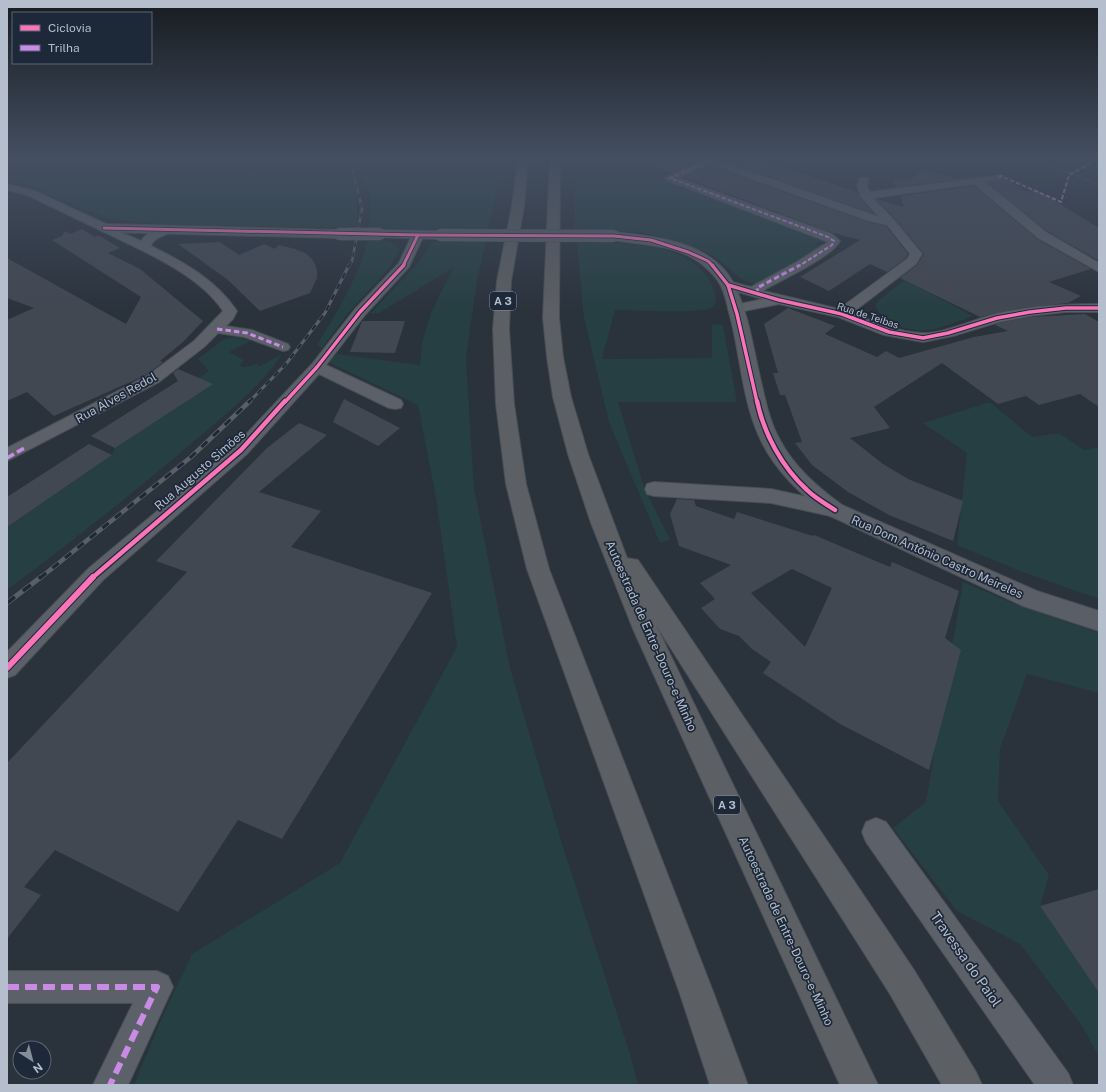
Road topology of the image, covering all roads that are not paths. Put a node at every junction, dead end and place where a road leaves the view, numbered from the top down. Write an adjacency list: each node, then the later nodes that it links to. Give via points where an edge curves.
1 (66, 210): 9 (street)
2 (517, 210): 33 (highway, A 3, via 504,281 501,329 505,404 516,484 538,569 552,611)
3 (553, 210): 27 (highway, Autoestrada de Entre-Douro-e-Minho / A 3, via 550,288 555,357 570,430)
4 (756, 210): 15 (street, via 834,241 832,245 799,266 757,288)
5 (847, 210): 8 (street)
6 (878, 210): 8 (street)
7 (1012, 210): 13 (street, via 1042,235)
8 (890, 223): 19 (street, via 916,254 912,261)
9 (104, 228): 10 (street); 12 (street)
10 (166, 230): 11 (street, bridge); 12 (street, via 149,237)
11 (418, 235): 14 (street, bridge, via 614,236 651,240 708,261); 22 (street, Rua Augusto Simões, via 406,264 360,312)
12 (144, 248): 20 (street, Rua Alves Redol, via 175,264 219,296 230,311)
13 (1099, 268)
14 (728, 285): 15 (street, Rua de Teibas); 18 (street)
15 (758, 294): 16 (street, Rua de Teibas)
16 (779, 300): 18 (street, Rua de Teibas); 19 (street, Rua de Teibas)
17 (1099, 308): 19 (street, Rua de Teibas, via 1030,312 923,338 889,332)
18 (735, 309): 26 (street, via 762,419 770,440 793,476 808,491)
19 (842, 314)
20 (216, 329): 21 (street, via 247,333); 24 (street, Rua Alves Redol, via 153,379)
21 (283, 347)
22 (317, 367): 23 (street); 29 (street, Rua Augusto Simões, via 241,450 96,574)
23 (395, 404)
24 (7, 457)
25 (654, 489): 26 (street, Rua Dom António Castro Meireles, via 771,496)
26 (835, 510): 28 (street, Rua Dom António Castro Meireles, via 1031,599)
27 (602, 523): 34 (highway, Autoestrada de Entre-Douro-e-Minho / A 3, via 646,629); 35 (highway, via 898,975)
28 (1099, 621)
29 (7, 668)
30 (876, 832): 36 (street, Travessa do Paiol)
31 (7, 987): 32 (street, via 156,987)
32 (110, 1085)
33 (730, 1085)
34 (859, 1085)
35 (963, 1085)
36 (1056, 1085)

